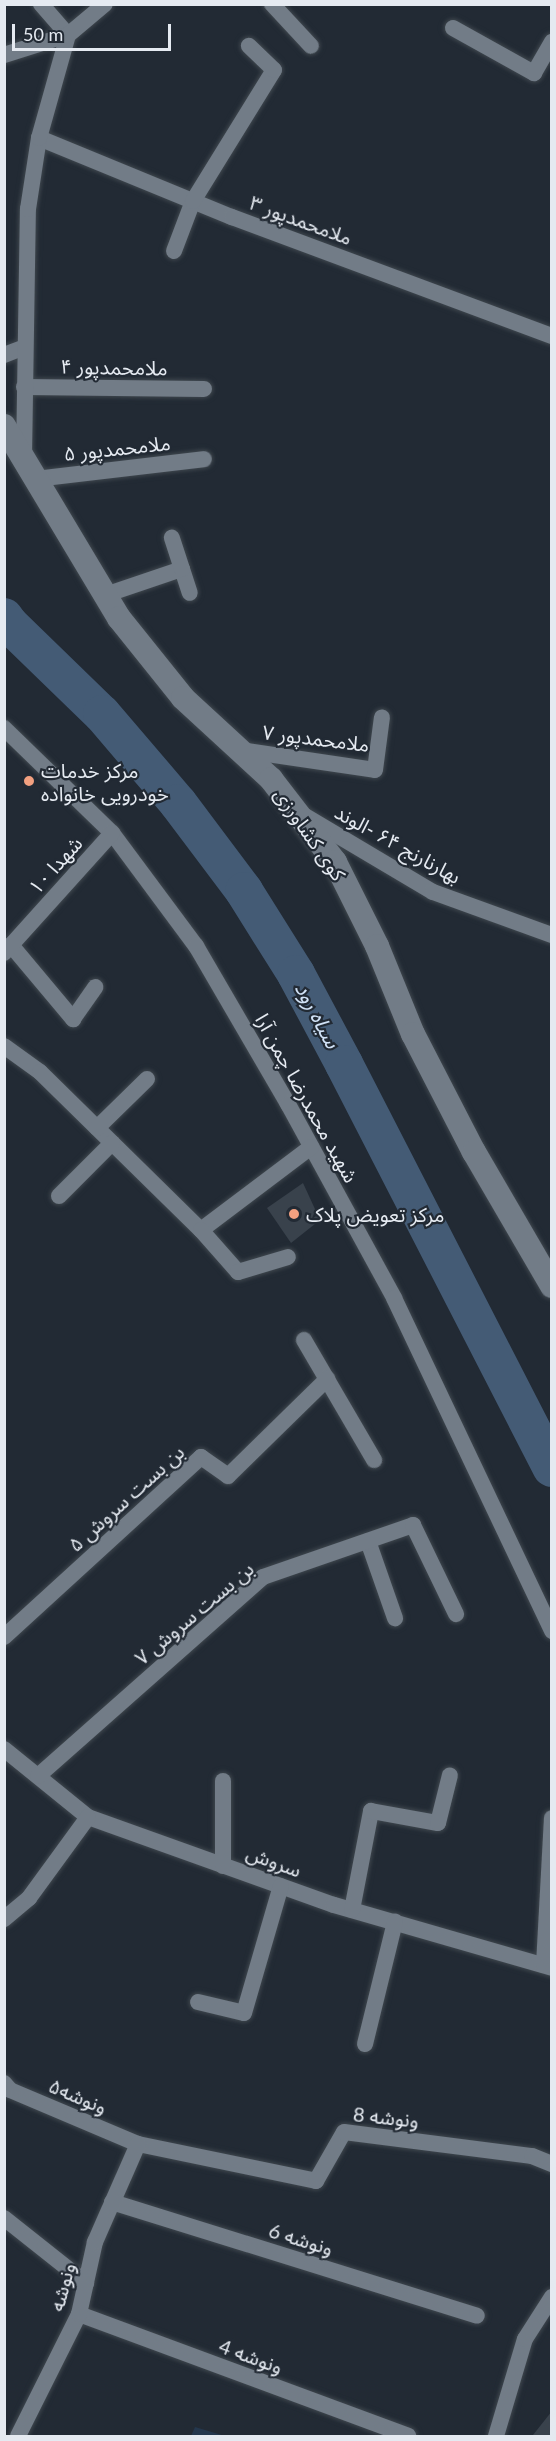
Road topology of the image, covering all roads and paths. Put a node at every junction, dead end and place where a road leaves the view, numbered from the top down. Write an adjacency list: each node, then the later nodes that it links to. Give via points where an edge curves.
1 (41, 4): 5 (street)
2 (105, 4): 5 (street)
3 (272, 4): 7 (street)
4 (453, 28): 6 (street, via 534,73)
5 (68, 35): 9 (street); 10 (street)
6 (552, 42)
7 (311, 45)
8 (249, 46): 11 (street, via 274,70)
9 (4, 55)
10 (39, 138): 11 (street, ملامحمدپور ۳); 14 (street, via 28,209)
11 (193, 201): 12 (street); 13 (street, ملامحمدپور ۳)
12 (174, 251)
13 (552, 336)
14 (25, 347): 15 (street); 16 (street)
15 (4, 355)
16 (24, 387): 17 (street, ملامحمدپور ۴); 20 (street)
17 (204, 389)
18 (4, 426): 20 (street, کوی کشاورزی)
19 (204, 459): 20 (street, ملامحمدپور ۵)
20 (29, 469): 24 (street, کوی کشاورزی)
21 (172, 538): 22 (street)
22 (182, 569): 23 (street); 24 (street)
23 (190, 593)
24 (105, 595): 27 (street, کوی کشاورزی, via 183,699)
25 (382, 717): 27 (street, ملامحمدپور ۷, via 375,770)
26 (4, 728): 29 (street, شهید محمدرضا چمن آرا)
27 (239, 750): 28 (street, کوی کشاورزی, via 271,779)
28 (295, 810): 30 (street, بهارنارنج ۶۴ -الوند, via 433,892); 41 (street, کوی کشاورزی, via 335,862 377,946 413,1034 474,1152)
29 (112, 833): 31 (street, شهدا ۱۰); 37 (street, شهید محمدرضا چمن آرا, via 196,946)
30 (552, 935)
31 (8, 949): 32 (street, via 73,1019)
32 (95, 987)
33 (4, 1046): 35 (street, via 40,1072)
34 (147, 1079): 35 (street)
35 (97, 1128): 36 (street)
36 (112, 1143): 38 (street); 39 (street)
37 (311, 1147): 39 (street); 48 (street, شهید محمدرضا چمن آرا, via 394,1298)
38 (59, 1196)
39 (201, 1230): 40 (street, via 238,1272)
40 (288, 1257)
41 (552, 1286)
42 (304, 1340): 43 (street)
43 (327, 1379): 44 (street); 49 (street, بن بست سروش ۵, via 228,1476 201,1457)
44 (374, 1460)
45 (368, 1541): 46 (street, بن بست سروش ۷, via 413,1525); 47 (street); 52 (street, بن بست سروش ۷, via 264,1577)
46 (456, 1614)
47 (395, 1618)
48 (552, 1631)
49 (4, 1637)
50 (4, 1749): 52 (street, سروش)
51 (450, 1775): 58 (street, via 438,1823 371,1811)
52 (38, 1776): 54 (street, سروش)
53 (224, 1781): 56 (street)
54 (88, 1817): 56 (street, سروش); 59 (street, via 29,1898)
55 (552, 1818): 61 (street)
56 (223, 1866): 57 (street, سروش)
57 (281, 1886): 58 (street, سروش); 62 (street, via 244,2013)
58 (352, 1910): 60 (street, سروش)
59 (4, 1919)
60 (395, 1922): 61 (street, سروش); 63 (street)
61 (548, 1966)
62 (198, 2002)
63 (365, 2044)
64 (4, 2084): 65 (street, ونوشه۵, via 10,2090)
65 (138, 2144): 66 (street, ونوشه 8, via 316,2181 344,2132 532,2156); 67 (street, ونوشه)
66 (552, 2164)
67 (112, 2202): 69 (street, ونوشه, via 95,2242); 72 (street, ونوشه 6)
68 (4, 2218): 69 (street)
69 (86, 2283): 71 (street, ونوشه)
70 (552, 2297): 75 (street, via 525,2339)
71 (79, 2314): 73 (street, ونوشه); 74 (street, ونوشه 4)
72 (477, 2316)
73 (18, 2436)
74 (408, 2436)
75 (496, 2436)

